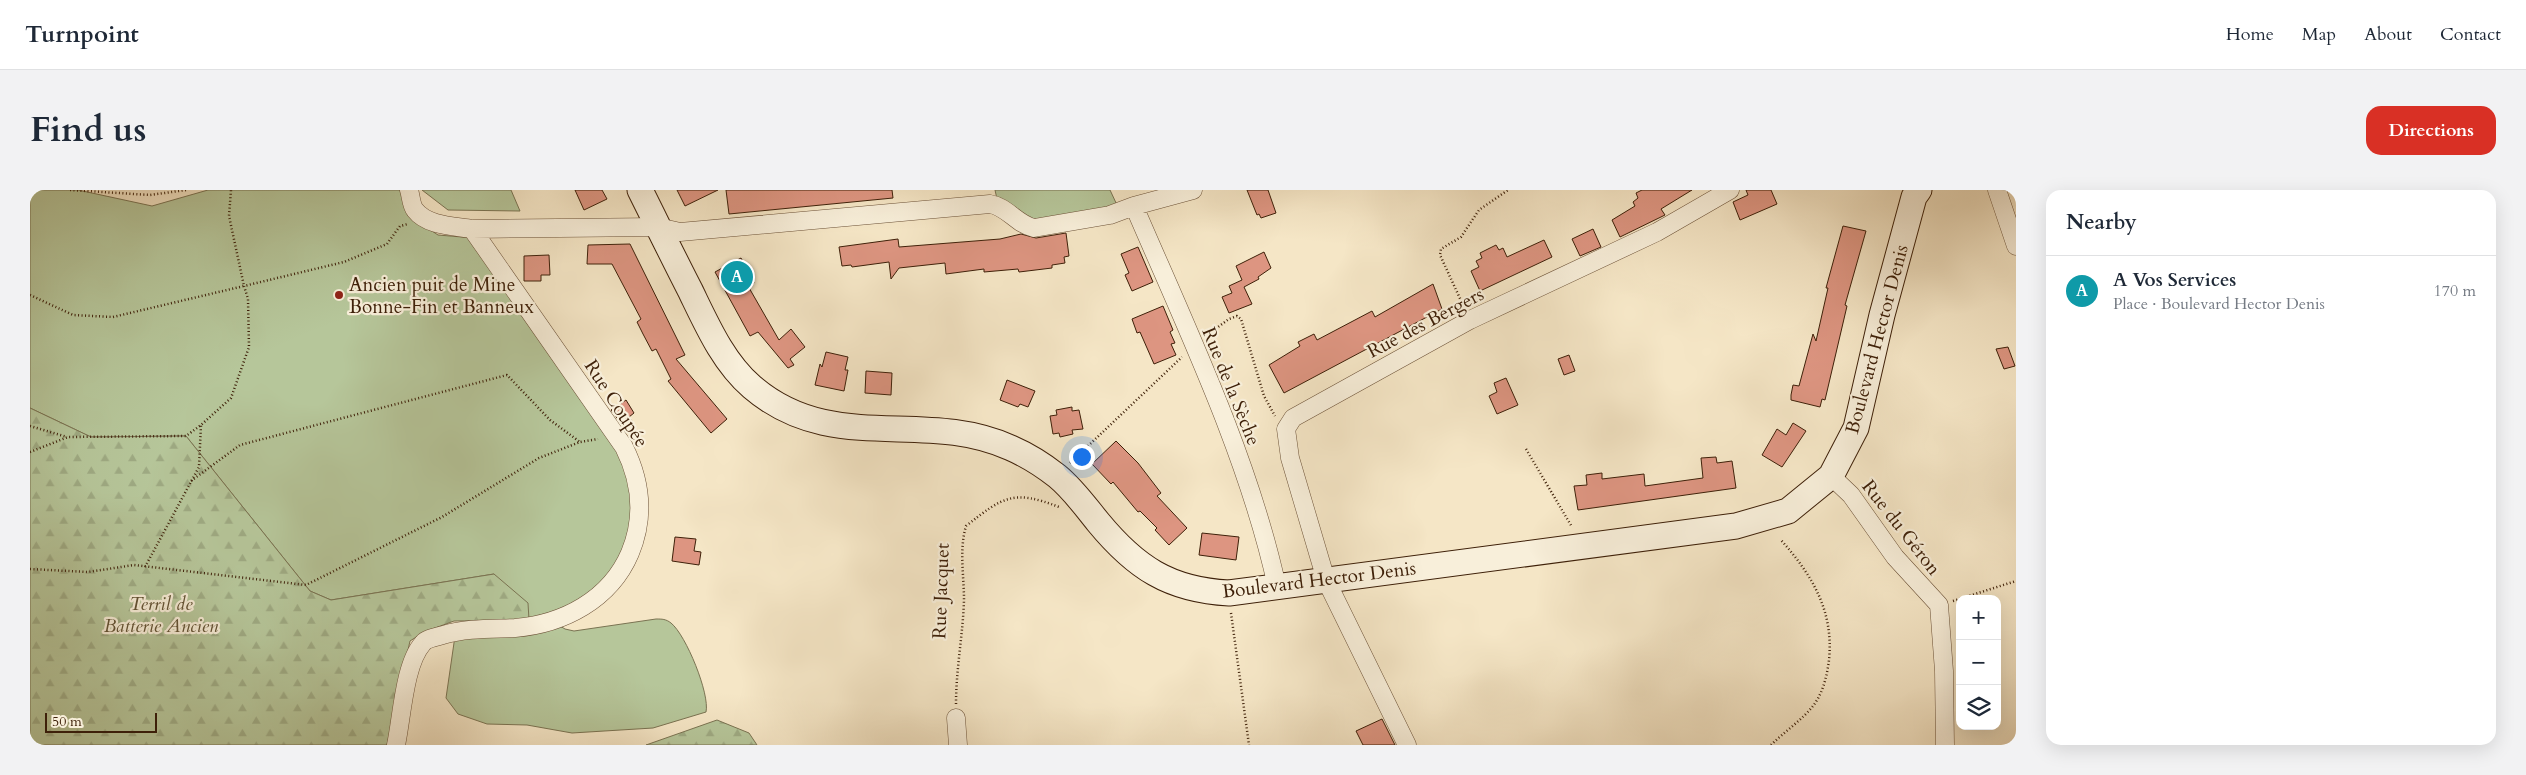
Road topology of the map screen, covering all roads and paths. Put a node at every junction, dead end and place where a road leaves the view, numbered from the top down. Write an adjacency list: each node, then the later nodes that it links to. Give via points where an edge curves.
1 (70, 190): 2 (path, via 150,195)
2 (186, 190)
3 (231, 190): 16 (path, via 229,216)
4 (409, 190): 12 (street, via 414,209)
5 (640, 190): 13 (street, Boulevard Hector Denis)
6 (1193, 190): 11 (street)
7 (1508, 190): 18 (path, via 1479,210 1461,237 1441,249 1440,255)
8 (1730, 190): 18 (street, Rue des Bergers, via 1657,232)
9 (1919, 190): 29 (street, Boulevard Hector Denis, via 1914,197 1882,314 1856,428)
10 (1998, 190): 15 (street)
11 (1134, 206): 13 (street, via 1110,215 1034,228 1025,226 998,205 990,204 680,232); 19 (street, Rue de la Sèche)
12 (426, 218): 14 (street, via 443,225); 16 (path, via 400,226 388,244 344,262)
13 (658, 227): 14 (street); 28 (street, Boulevard Hector Denis, via 726,357 751,386 778,405 805,419 846,428 939,430 975,436 1016,450)
14 (472, 229): 23 (street, Rue Coupée)
15 (2016, 246)
16 (244, 286): 17 (path, via 113,317 74,315); 20 (path, via 248,299 249,347 231,398)
17 (30, 295)
18 (1470, 320): 22 (street, Rue des Bergers, via 1292,418)
19 (1194, 346): 22 (path, via 1229,319 1237,316 1241,319 1264,396); 28 (path); 38 (street, Rue de la Sèche, via 1261,522)
20 (201, 425): 24 (path, via 186,436); 30 (path, via 199,467)
21 (30, 426): 24 (path)
22 (1286, 429): 36 (street, via 1290,458)
23 (614, 430): 25 (path, via 598,439); 42 (street, Rue Coupée, via 634,469 640,511 634,542 622,567 601,593 564,617 517,628 453,632 424,641 414,657)
24 (68, 437): 27 (path)
25 (580, 442): 30 (path, via 550,420 507,375 240,445); 34 (path, via 539,458 442,517 306,585)
26 (1526, 448): 33 (path)
27 (30, 452)
28 (1057, 475): 39 (street, Boulevard Hector Denis, via 1140,565 1172,583 1194,590)
29 (1832, 476): 33 (street, Boulevard Hector Denis, via 1788,511 1736,526); 40 (street, Rue du Géron, via 1851,495 1895,557)
30 (191, 480): 34 (path)
31 (1062, 508): 41 (path, Rue Jacquet, via 1034,497 1018,496 987,510 966,526 962,551 964,601 956,674)
32 (1782, 540): 46 (path, via 1818,594 1828,616 1831,643 1822,689 1812,706)
33 (1582, 545): 36 (street, Boulevard Hector Denis)
34 (146, 567): 35 (path, via 134,565 88,572)
35 (30, 569)
36 (1326, 580): 38 (street, Boulevard Hector Denis); 45 (street)
37 (2016, 581): 40 (path, Rue du Géron)
38 (1277, 587): 39 (street, Boulevard Hector Denis)
39 (1229, 593): 44 (path)
40 (1939, 605): 47 (street, Rue du Géron)
41 (956, 718): 43 (street)
42 (396, 745)
43 (958, 745)
44 (1249, 745)
45 (1407, 745)
46 (1771, 745)
47 (1945, 745)

